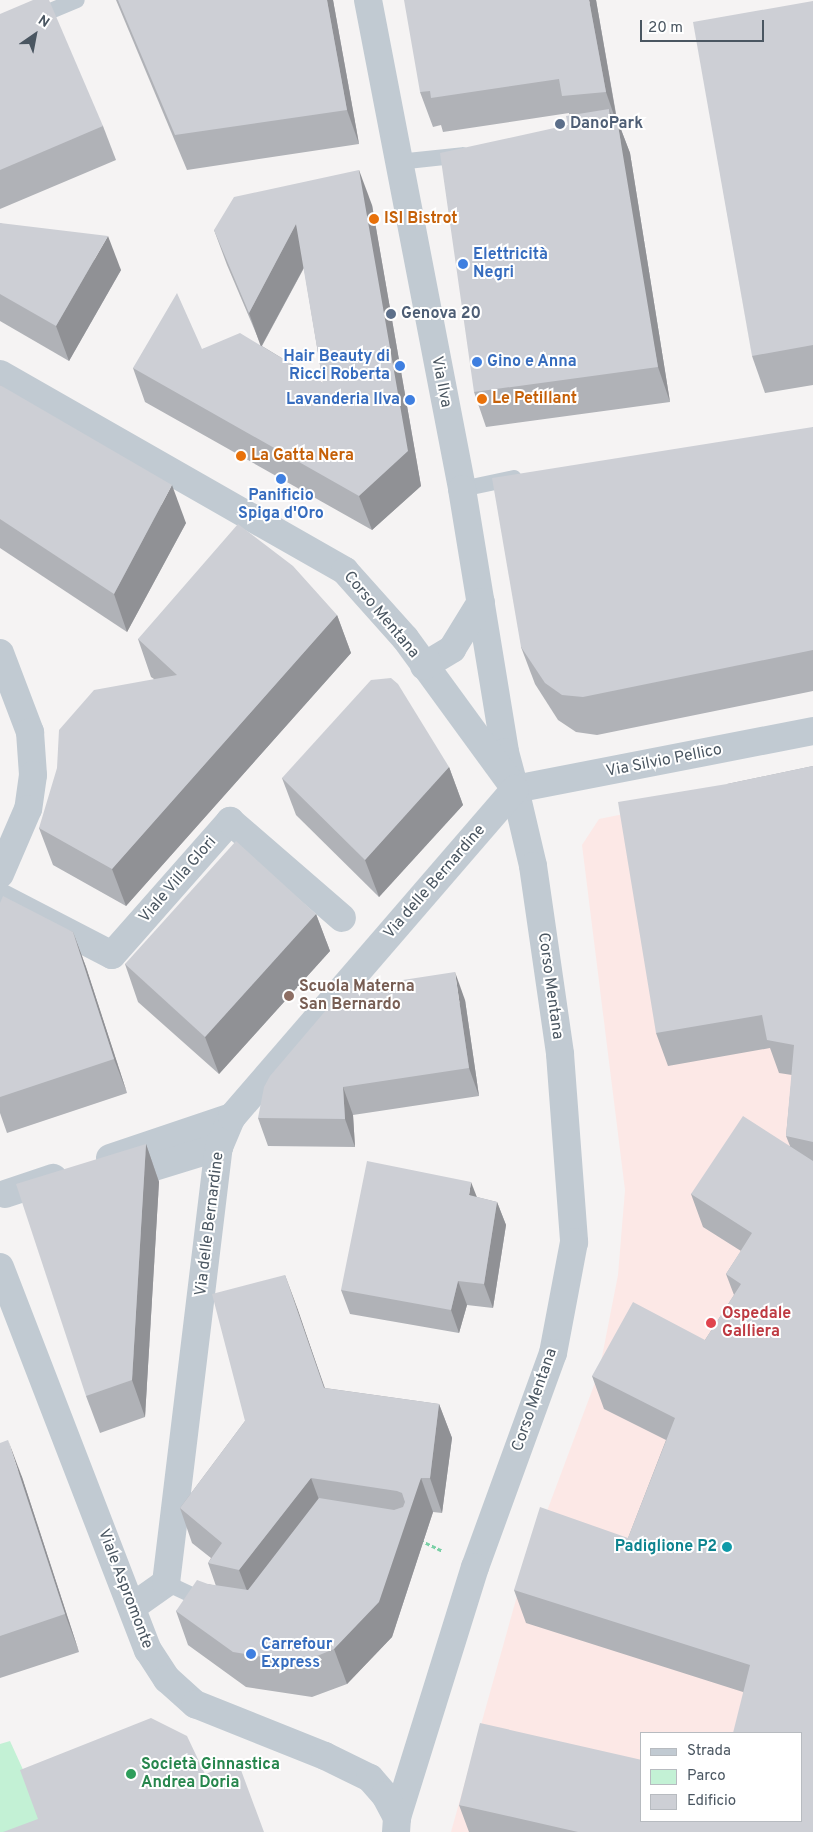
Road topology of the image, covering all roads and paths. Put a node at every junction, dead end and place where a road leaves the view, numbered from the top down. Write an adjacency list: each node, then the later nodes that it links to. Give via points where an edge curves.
1 (77, 0): 3 (lane)
2 (368, 0): 5 (street, Via Ilva)
3 (0, 32)
4 (484, 152): 5 (lane)
5 (398, 162): 8 (street, Via Ilva)
6 (0, 374): 11 (street, Corso Mentana, via 346,571)
7 (528, 476): 8 (lane)
8 (462, 489): 9 (street, Via Ilva)
9 (481, 602): 11 (street, via 452,649); 13 (street, Via Ilva, via 504,752)
10 (0, 654): 14 (street, via 30,732 33,774 28,809)
11 (424, 666): 13 (street, Corso Mentana)
12 (813, 731): 13 (street, Via Silvio Pellico)
13 (515, 789): 17 (street, Via delle Bernardine); 27 (street, Corso Mentana, via 533,866 560,1054 574,1242 553,1353 475,1568)
14 (0, 874)
15 (0, 897): 16 (street, Viale Villa Glori, via 112,955 230,821)
16 (342, 918)
17 (232, 1117): 18 (street, Via delle Bernardine); 19 (street)
18 (219, 1146): 19 (street); 24 (street, Via delle Bernardine)
19 (85, 1177): 20 (street)
20 (2, 1204)
21 (0, 1267): 25 (street, Viale Aspromonte)
22 (415, 1538): 23 (path)
23 (446, 1552)
24 (166, 1583): 25 (street); 26 (lane)
25 (132, 1607): 27 (street, Viale Aspromonte, via 148,1650 167,1680 195,1704 370,1778 385,1795)
26 (222, 1609)
27 (397, 1825)

